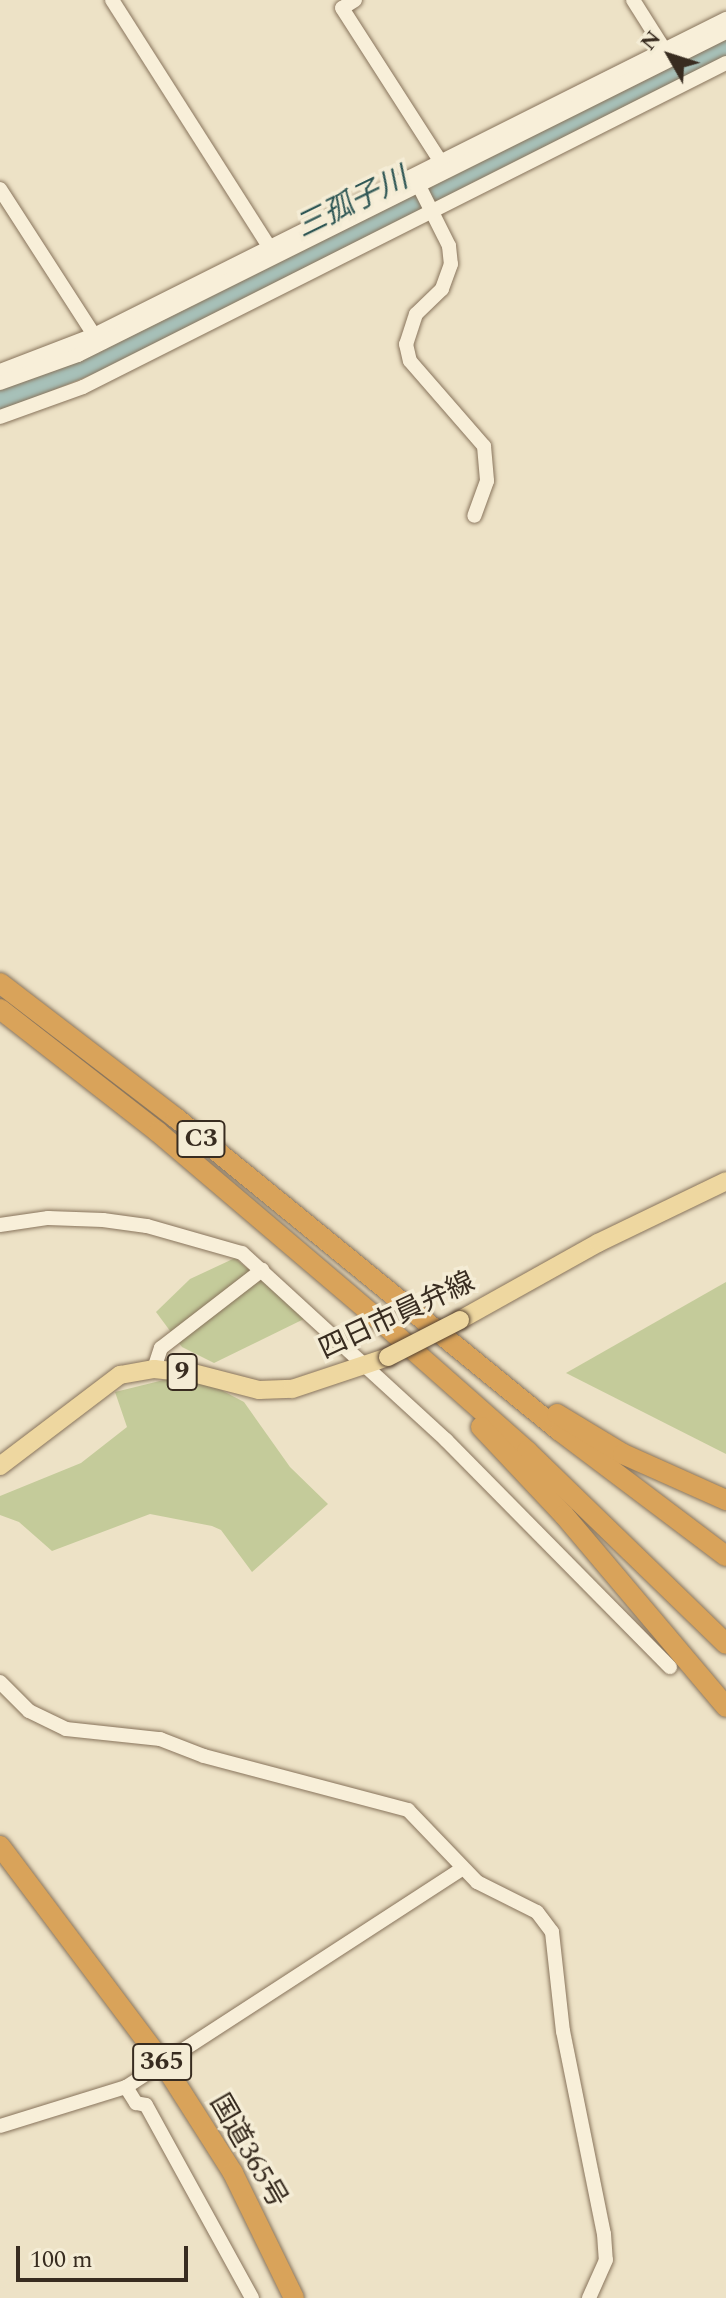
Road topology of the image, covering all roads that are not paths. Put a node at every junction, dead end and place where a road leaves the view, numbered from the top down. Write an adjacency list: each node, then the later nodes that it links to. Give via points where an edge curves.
1 (112, 0): 12 (street)
2 (355, 0): 8 (street, via 342,8)
3 (633, 0): 6 (street)
4 (726, 19): 6 (street)
5 (726, 32): 6 (street)
6 (668, 55): 8 (street)
7 (726, 63): 11 (street)
8 (444, 166): 9 (street); 12 (street)
9 (419, 186): 11 (street); 15 (street, via 78,355)
10 (0, 189): 13 (street)
11 (434, 212): 16 (street, via 83,387); 17 (street, via 449,246 449,278 416,314 406,344 410,361 484,446 487,481)
12 (269, 246): 13 (street)
13 (94, 335): 14 (street)
14 (0, 371)
15 (0, 383)
16 (0, 417)
17 (474, 516)
18 (0, 983): 23 (highway, C3, via 176,1118)
19 (0, 1009): 24 (highway, C3, via 158,1132)
20 (726, 1181): 25 (main road, 四日市員弁線 / 9, bridge, via 598,1243)
21 (0, 1225): 22 (street, via 48,1218 147,1226 242,1253)
22 (262, 1270): 25 (street); 26 (street, via 161,1348)
23 (397, 1301): 28 (highway, via 580,1429); 29 (highway)
24 (379, 1320): 30 (highway, via 527,1451); 33 (highway, via 564,1515)
25 (369, 1367): 26 (main road, 四日市員弁線 / 9, via 281,1390); 31 (street)
26 (154, 1369): 27 (main road, 四日市員弁線 / 9, via 120,1375)
27 (0, 1466)
28 (726, 1500)
29 (726, 1556)
30 (726, 1644)
31 (670, 1667)
32 (0, 1682): 35 (street, via 29,1711 66,1729 160,1739 204,1756 408,1810)
33 (726, 1707)
34 (0, 1846): 36 (highway, 国道365号 / 365)
35 (462, 1869): 36 (street); 41 (street, via 521,1901 552,1932 563,2031 604,2234 606,2260)
36 (163, 2063): 37 (street); 40 (highway, 国道365号 / 365, via 233,2173)
37 (126, 2087): 38 (street); 39 (street, via 136,2103 146,2105)
38 (0, 2126)
39 (252, 2298)
40 (294, 2298)
41 (589, 2298)

